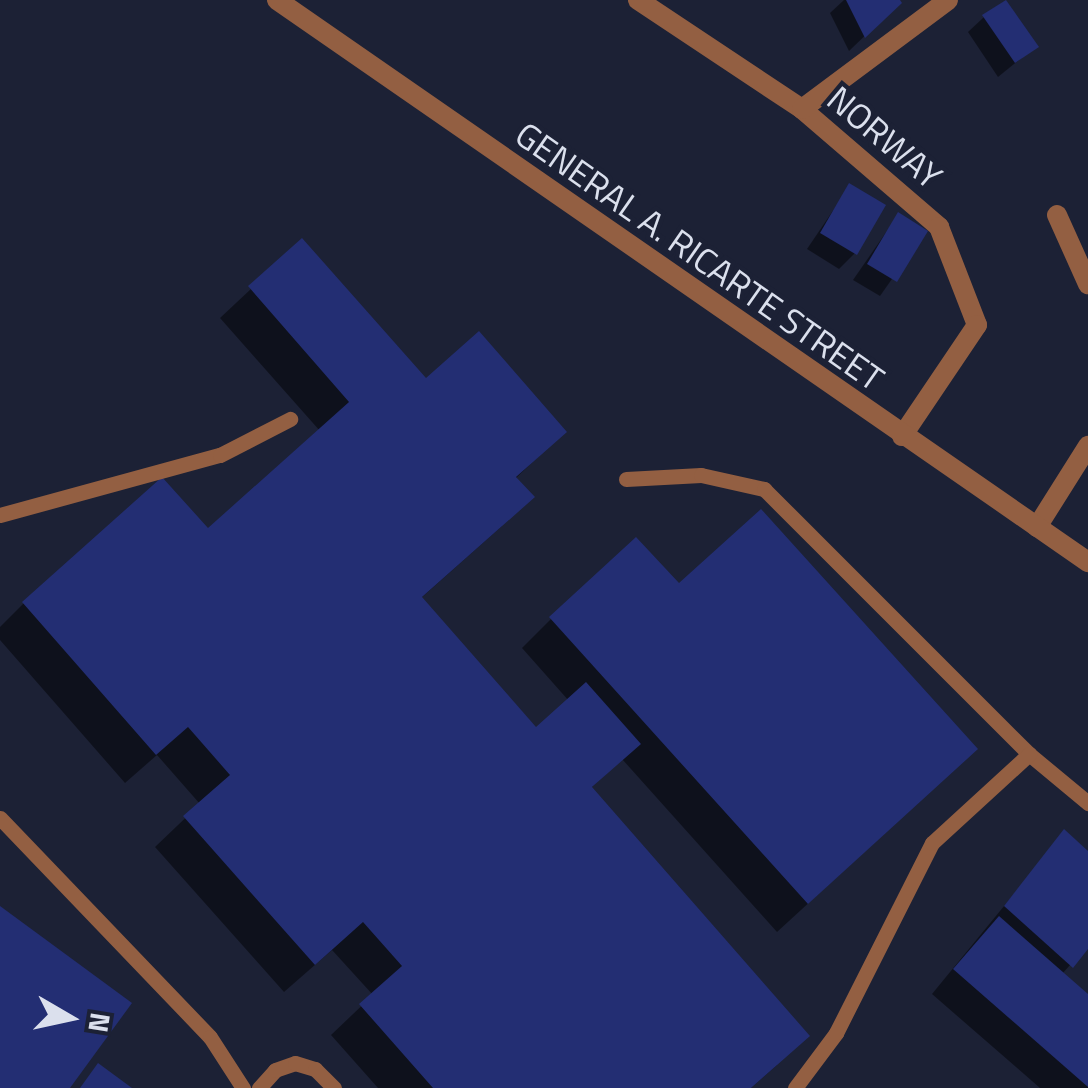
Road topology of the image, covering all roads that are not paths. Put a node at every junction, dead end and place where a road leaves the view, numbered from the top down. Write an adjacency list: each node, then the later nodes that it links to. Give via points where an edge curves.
1 (277, 0): 9 (street, GENERAL A. RICARTE STREET)
2 (638, 0): 5 (street, NORWAY)
3 (948, 0): 4 (street)
4 (923, 7): 5 (street)
5 (802, 109): 9 (street, NORWAY, via 939,226 977,325)
6 (1058, 215): 7 (street)
7 (1088, 284)
8 (290, 419): 12 (lane, via 220,455)
9 (902, 436): 13 (street, GENERAL A. RICARTE STREET)
10 (1088, 446): 13 (street)
11 (626, 480): 15 (lane, via 701,476 764,489)
12 (0, 515)
13 (1037, 527): 14 (street, GENERAL A. RICARTE STREET)
14 (1088, 562)
15 (1030, 754): 16 (lane); 21 (lane, via 932,843 836,1033)
16 (1088, 803)
17 (0, 818): 18 (lane, via 210,1037)
18 (243, 1088)
19 (259, 1088): 20 (lane, via 276,1070 295,1063 315,1069)
20 (334, 1088)
21 (795, 1088)

